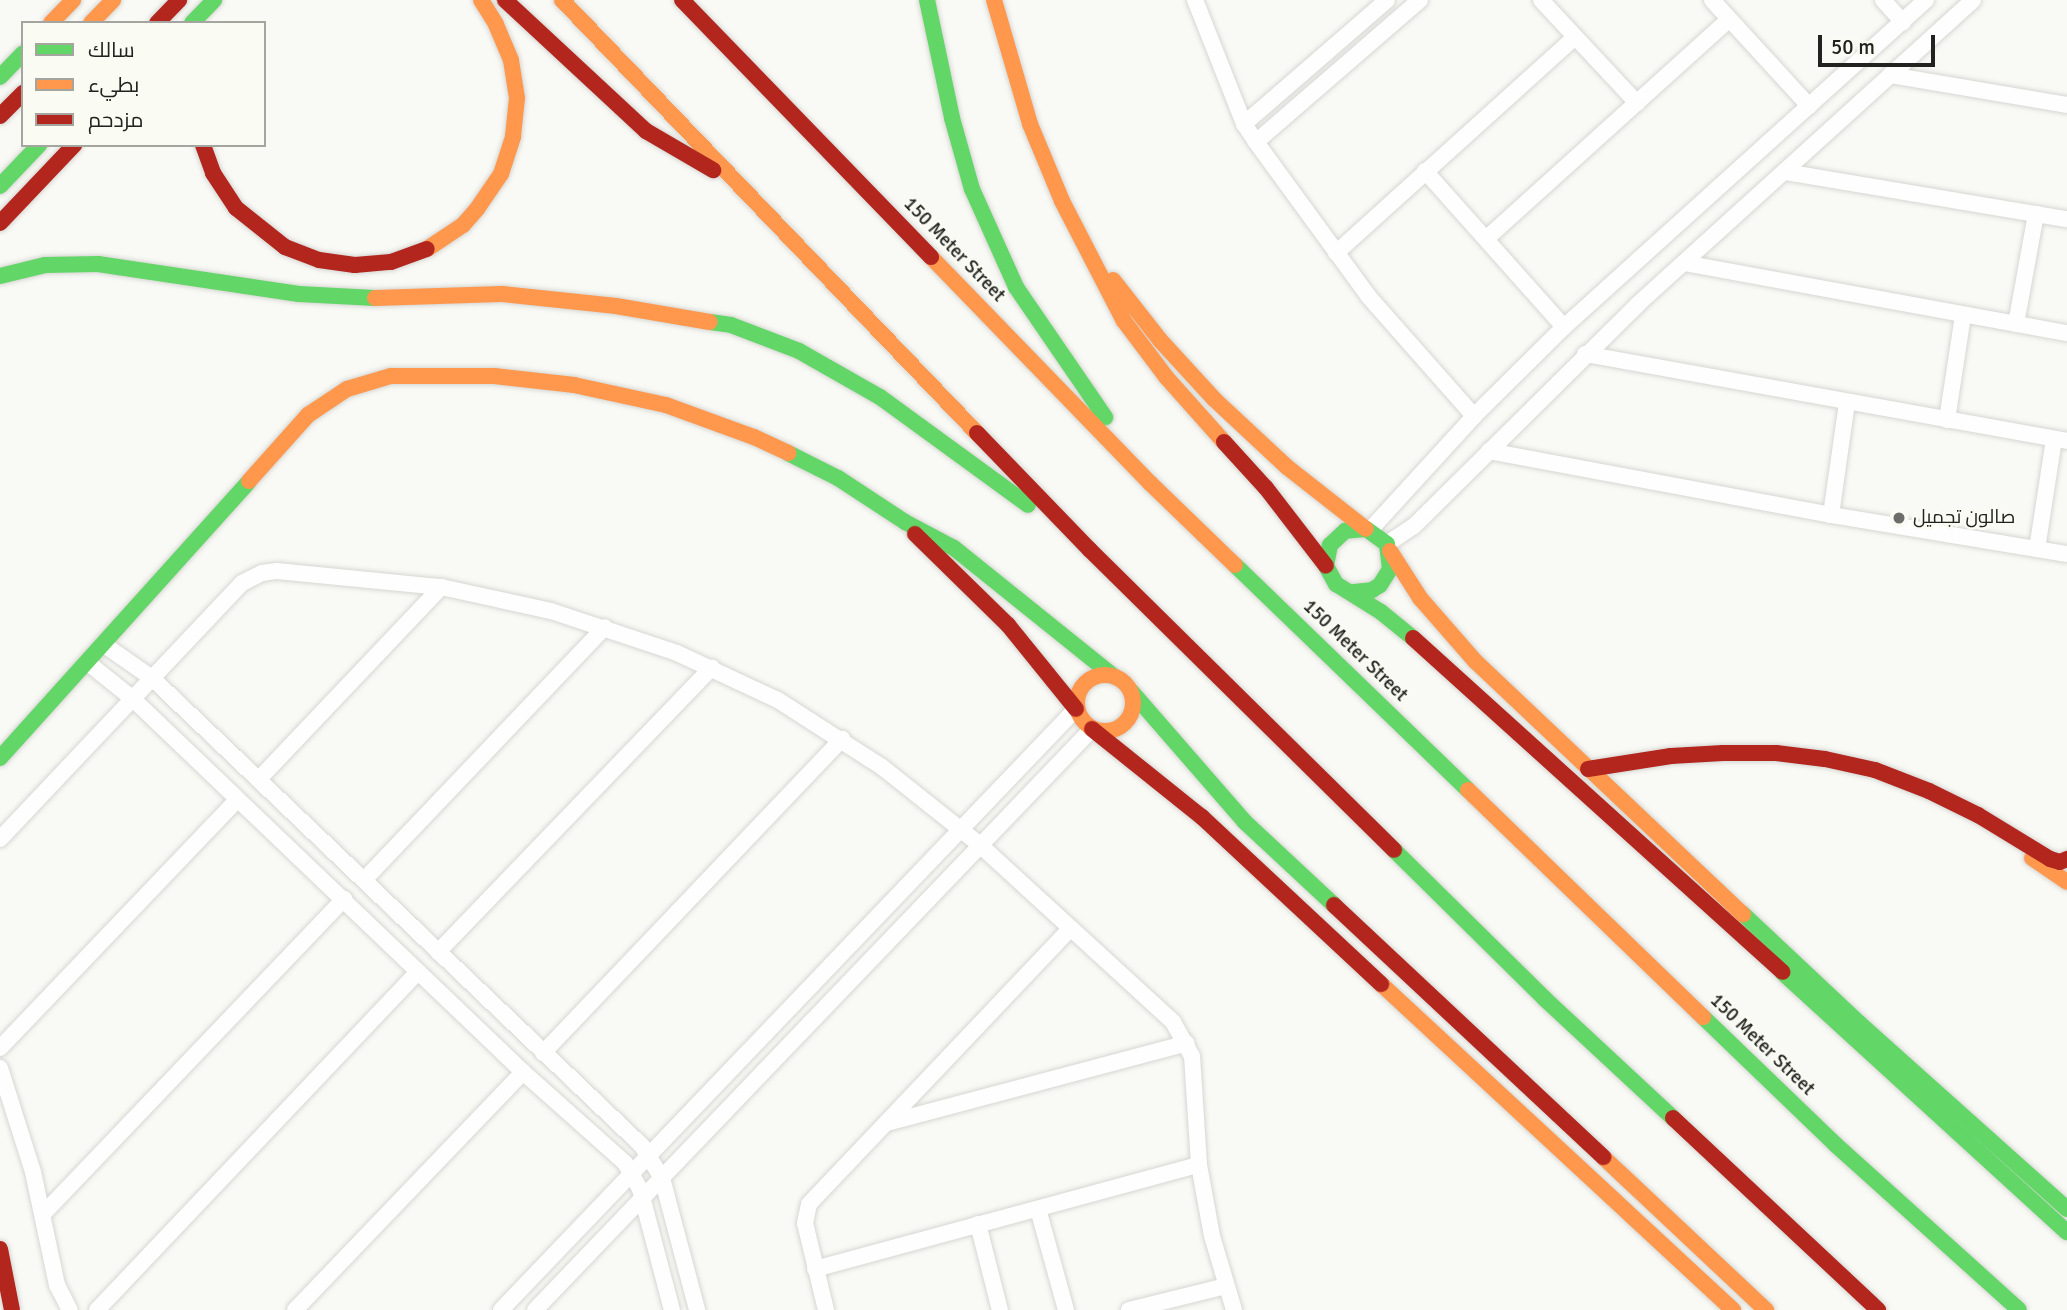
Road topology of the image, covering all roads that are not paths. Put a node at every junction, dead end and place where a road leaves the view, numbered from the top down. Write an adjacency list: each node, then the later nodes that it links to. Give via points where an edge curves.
1 (73, 0): 23 (main road)
2 (113, 0): 24 (main road)
3 (179, 0): 25 (main road)
4 (214, 0): 26 (main road)
5 (231, 0): 21 (main road)
6 (481, 0): 42 (main road, via 511,60 517,98 513,136 490,192 463,225 428,249 391,262 355,265 319,260 285,247 236,208 213,173)
7 (505, 0): 45 (main road, via 646,131)
8 (562, 0): 45 (main road)
9 (682, 0): 37 (main road, 150 Meter Street)
10 (700, 0): 37 (main road)
11 (927, 0): 65 (main road, via 972,188 1011,276)
12 (994, 0): 52 (main road, via 1030,124 1062,201)
13 (1387, 0): 38 (street)
14 (1420, 0): 39 (street)
15 (1541, 0): 28 (street)
16 (1712, 0): 22 (street)
17 (1883, 0): 27 (street)
18 (1926, 0): 27 (street)
19 (1973, 0): 30 (street)
20 (1201, 3): 38 (street)
21 (221, 15)
22 (1729, 19): 33 (street); 35 (street)
23 (53, 21)
24 (93, 21)
25 (159, 21)
26 (194, 21)
27 (1903, 22): 35 (street)
28 (1575, 37): 33 (street); 43 (street)
29 (21, 55): 31 (main road)
30 (1890, 75): 34 (street); 44 (street)
31 (0, 77)
32 (21, 95): 36 (main road)
33 (1637, 103): 50 (street)
34 (2067, 105)
35 (1809, 106): 57 (street)
36 (0, 116)
37 (797, 119): 65 (main road, 150 Meter Street)
38 (1244, 124): 39 (street)
39 (1256, 142): 51 (street)
40 (37, 147): 46 (main road)
41 (72, 147): 49 (main road)
42 (204, 147)
43 (1425, 170): 50 (street); 51 (street)
44 (1785, 172): 47 (street); 53 (street)
45 (733, 180): 71 (main road)
46 (0, 186)
47 (2036, 214): 48 (street); 56 (street)
48 (2067, 219)
49 (0, 223)
50 (1488, 238): 57 (street)
51 (1336, 253): 61 (street, via 1377,307)
52 (1093, 258): 68 (main road, via 1214,399 1287,467); 73 (main road, via 1112,301 1144,351 1234,450)
53 (1684, 263): 55 (street); 59 (street)
54 (0, 276): 71 (main road, via 45,265 98,264 299,294 403,299 502,294 731,325 799,351 880,397)
55 (1963, 315): 56 (street); 62 (street)
56 (2016, 324): 58 (street)
57 (1564, 327): 61 (street)
58 (2067, 333)
59 (1585, 354): 60 (street); 64 (street)
60 (1847, 403): 62 (street); 66 (street)
61 (1474, 416): 68 (street)
62 (1947, 420): 63 (street)
63 (2060, 440): 70 (street)
64 (1489, 451): 66 (street); 69 (street)
65 (1150, 482): 137 (main road, 150 Meter Street, via 1836,1145)
66 (1830, 515): 70 (street)
67 (905, 522): 77 (main road, via 797,456 666,405 535,379 391,376 346,390 308,415); 80 (main road, via 969,559); 84 (main road, via 1008,625)
68 (1368, 529): 69 (main road); 73 (main road, via 1355,528 1336,537)
69 (1388, 548): 75 (main road, via 1390,569 1380,585); 88 (main road, via 1455,641)
70 (2037, 549): 72 (street)
71 (1090, 550): 136 (main road, via 1545,999)
72 (2067, 554)
73 (1326, 566): 75 (main road, via 1336,584)
74 (441, 587): 76 (street); 81 (street, via 277,570 262,573 242,583); 89 (street)
75 (1354, 592): 117 (main road, via 1434,654)
76 (605, 627): 79 (street); 96 (street)
77 (103, 644): 78 (main road); 81 (street)
78 (87, 662): 83 (street); 87 (main road)
79 (712, 667): 86 (street); 100 (street)
80 (1113, 676): 82 (main road); 84 (main road, via 1088,679 1078,692)
81 (152, 678): 83 (street); 89 (street)
82 (1130, 691): 85 (main road, via 1133,708 1125,723 1109,732); 135 (main road, via 1245,822)
83 (132, 699): 90 (street); 93 (street)
84 (1076, 709): 85 (main road); 92 (street)
85 (1092, 729): 94 (street); 134 (main road, via 1202,817)
86 (842, 739): 92 (street); 104 (street)
87 (0, 758)
88 (1588, 769): 91 (main road, via 1671,756 1776,753 1875,770); 114 (main road, via 1859,1023)
89 (259, 779): 96 (street)
90 (237, 800): 98 (street); 103 (street)
91 (1978, 815): 95 (main road, via 2050,859); 97 (main road)
92 (961, 828): 94 (street); 108 (street)
93 (0, 839)
94 (980, 845): 99 (street); 111 (street)
95 (2067, 859)
96 (364, 880): 100 (street)
97 (2067, 882)
98 (344, 899): 101 (street); 115 (street)
99 (1070, 929): 102 (street, via 1173,1022); 107 (street)
100 (438, 952): 104 (street)
101 (418, 972): 106 (street); 124 (street)
102 (1187, 1043): 107 (street); 109 (street, via 1195,1070)
103 (0, 1048)
104 (543, 1053): 108 (street)
105 (0, 1069): 115 (street)
106 (523, 1072): 110 (street); 125 (street)
107 (887, 1123): 119 (street, via 806,1210)
108 (649, 1154): 110 (street); 111 (street)
109 (1199, 1165): 113 (street); 120 (street)
110 (632, 1172): 112 (street); 126 (street)
111 (662, 1178): 112 (street); 128 (street)
112 (643, 1199): 121 (street); 127 (street)
113 (1038, 1209): 116 (street); 131 (street)
114 (2067, 1209)
115 (43, 1214): 123 (street, via 57,1286)
116 (978, 1224): 119 (street); 130 (street)
117 (2067, 1232)
118 (0, 1249): 122 (main road)
119 (815, 1269): 129 (street)
120 (1226, 1286): 132 (street); 133 (street)
121 (540, 1308)
122 (12, 1310)
123 (70, 1310)
124 (97, 1310)
125 (295, 1310)
126 (501, 1310)
127 (672, 1310)
128 (697, 1310)
129 (826, 1310)
130 (1000, 1310)
131 (1066, 1310)
132 (1129, 1310)
133 (1234, 1310)
134 (1733, 1310)
135 (1766, 1310)
136 (1878, 1310)
137 (2019, 1310)

